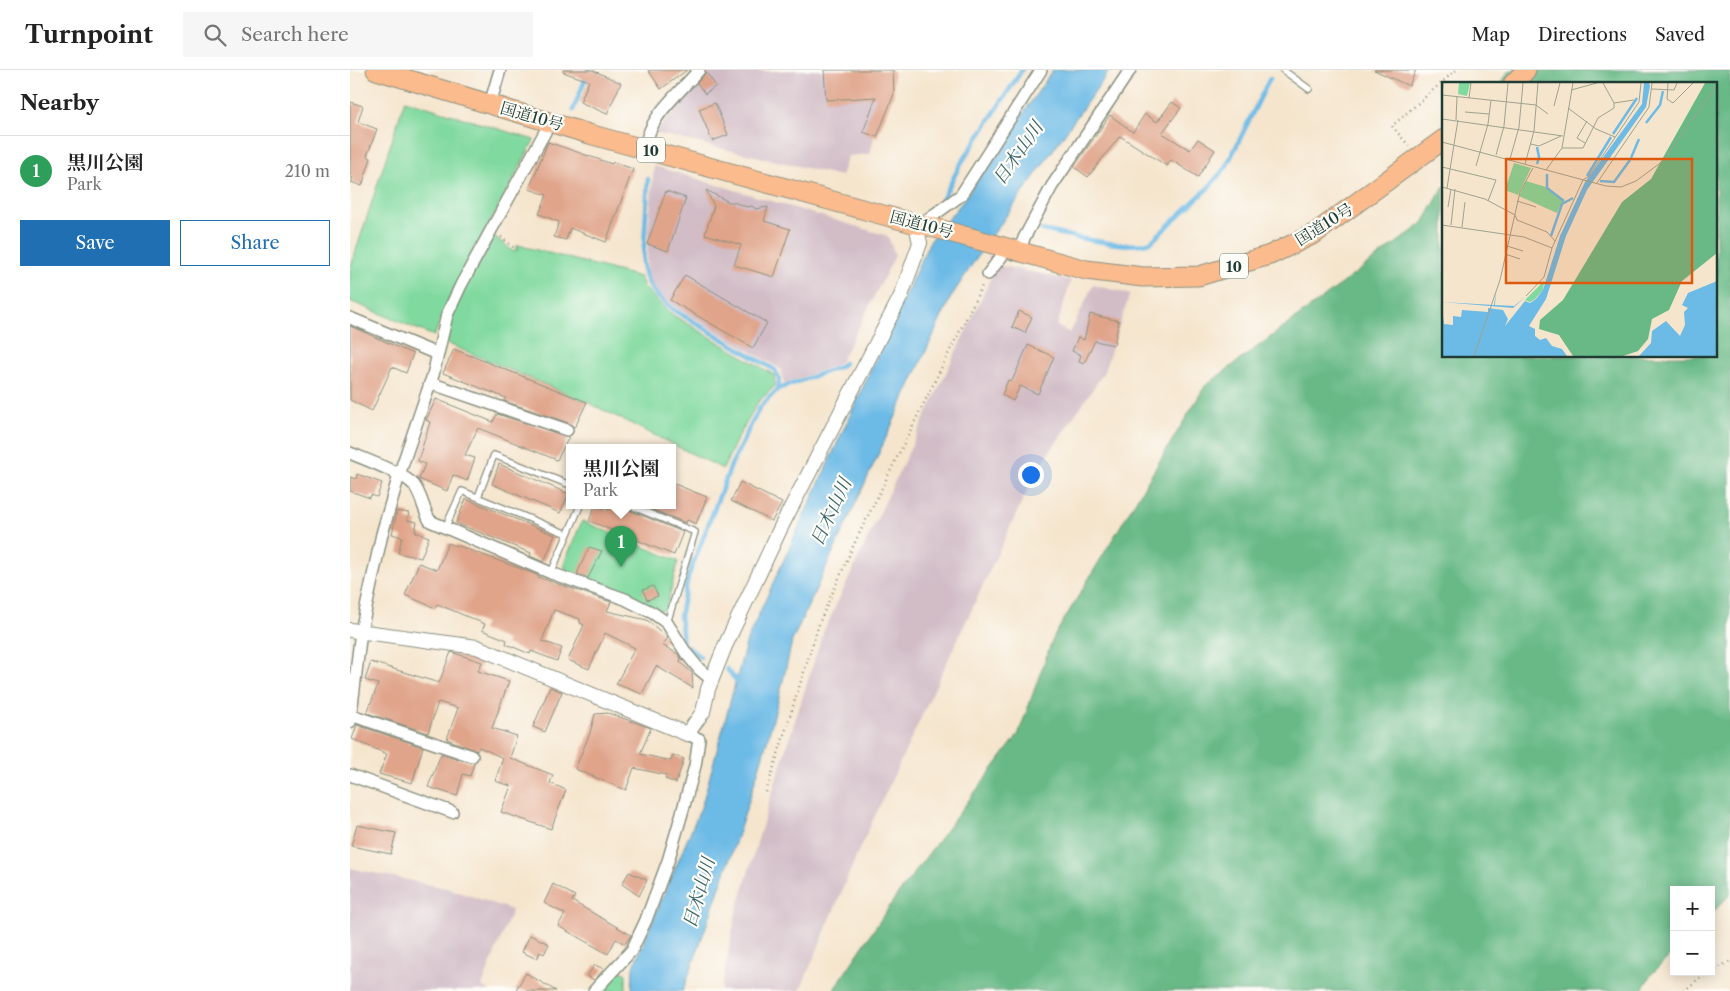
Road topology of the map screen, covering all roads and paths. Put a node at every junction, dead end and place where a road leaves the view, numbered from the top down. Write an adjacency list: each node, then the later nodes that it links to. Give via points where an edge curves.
1 (376, 70): 13 (highway, 国道10号 / 10)
2 (500, 70): 13 (street)
3 (699, 70): 16 (street, via 664,105 647,136)
4 (1041, 70): 18 (street, via 961,195)
5 (1130, 70): 20 (street, via 1052,186 1024,238)
6 (1283, 70): 12 (lane)
7 (1456, 70): 9 (path)
8 (1526, 70): 11 (highway)
9 (1442, 82)
10 (1442, 82): 17 (path, via 1392,126)
11 (1516, 82)
12 (1309, 89)
13 (490, 104): 14 (highway, 国道10号 / 10)
14 (551, 121): 16 (highway, 国道10号 / 10); 19 (street)
15 (1442, 141): 17 (highway, 国道10号 / 10)
16 (646, 148): 18 (highway, 国道10号 / 10)
17 (1419, 158): 20 (highway, 国道10号 / 10, via 1314,234 1270,255 1199,276 1143,277 1086,270)
18 (922, 225): 20 (highway, 国道10号 / 10); 38 (street, via 920,243 901,296 782,525)
19 (492, 230): 21 (path); 24 (street, via 447,315)
20 (1007, 247): 22 (street)
21 (517, 250)
22 (988, 274): 43 (path, via 856,540 820,621)
23 (350, 318): 24 (street)
24 (437, 354): 25 (street)
25 (430, 383): 26 (street); 28 (street)
26 (567, 430)
27 (350, 453): 28 (street)
28 (399, 475): 33 (street, via 412,482 430,521); 37 (street)
29 (566, 483): 30 (lane, via 494,455)
30 (478, 497): 33 (lane, via 462,491); 34 (lane)
31 (579, 509): 34 (lane)
32 (638, 509): 36 (lane, via 695,532)
33 (445, 528): 35 (street)
34 (567, 534): 35 (lane)
35 (551, 573): 36 (street, via 625,599)
36 (667, 624): 38 (street, via 686,653)
37 (356, 631): 39 (street); 40 (street, via 477,647)
38 (711, 679): 40 (street, via 703,712)
39 (351, 718): 41 (street)
40 (687, 734): 48 (street, via 700,739 668,861 632,950)
41 (472, 756)
42 (350, 775): 44 (street)
43 (766, 792)
44 (452, 812)
45 (1730, 961): 46 (path)
46 (1715, 970)
47 (1704, 976): 49 (path)
48 (594, 991)
49 (1684, 991)

